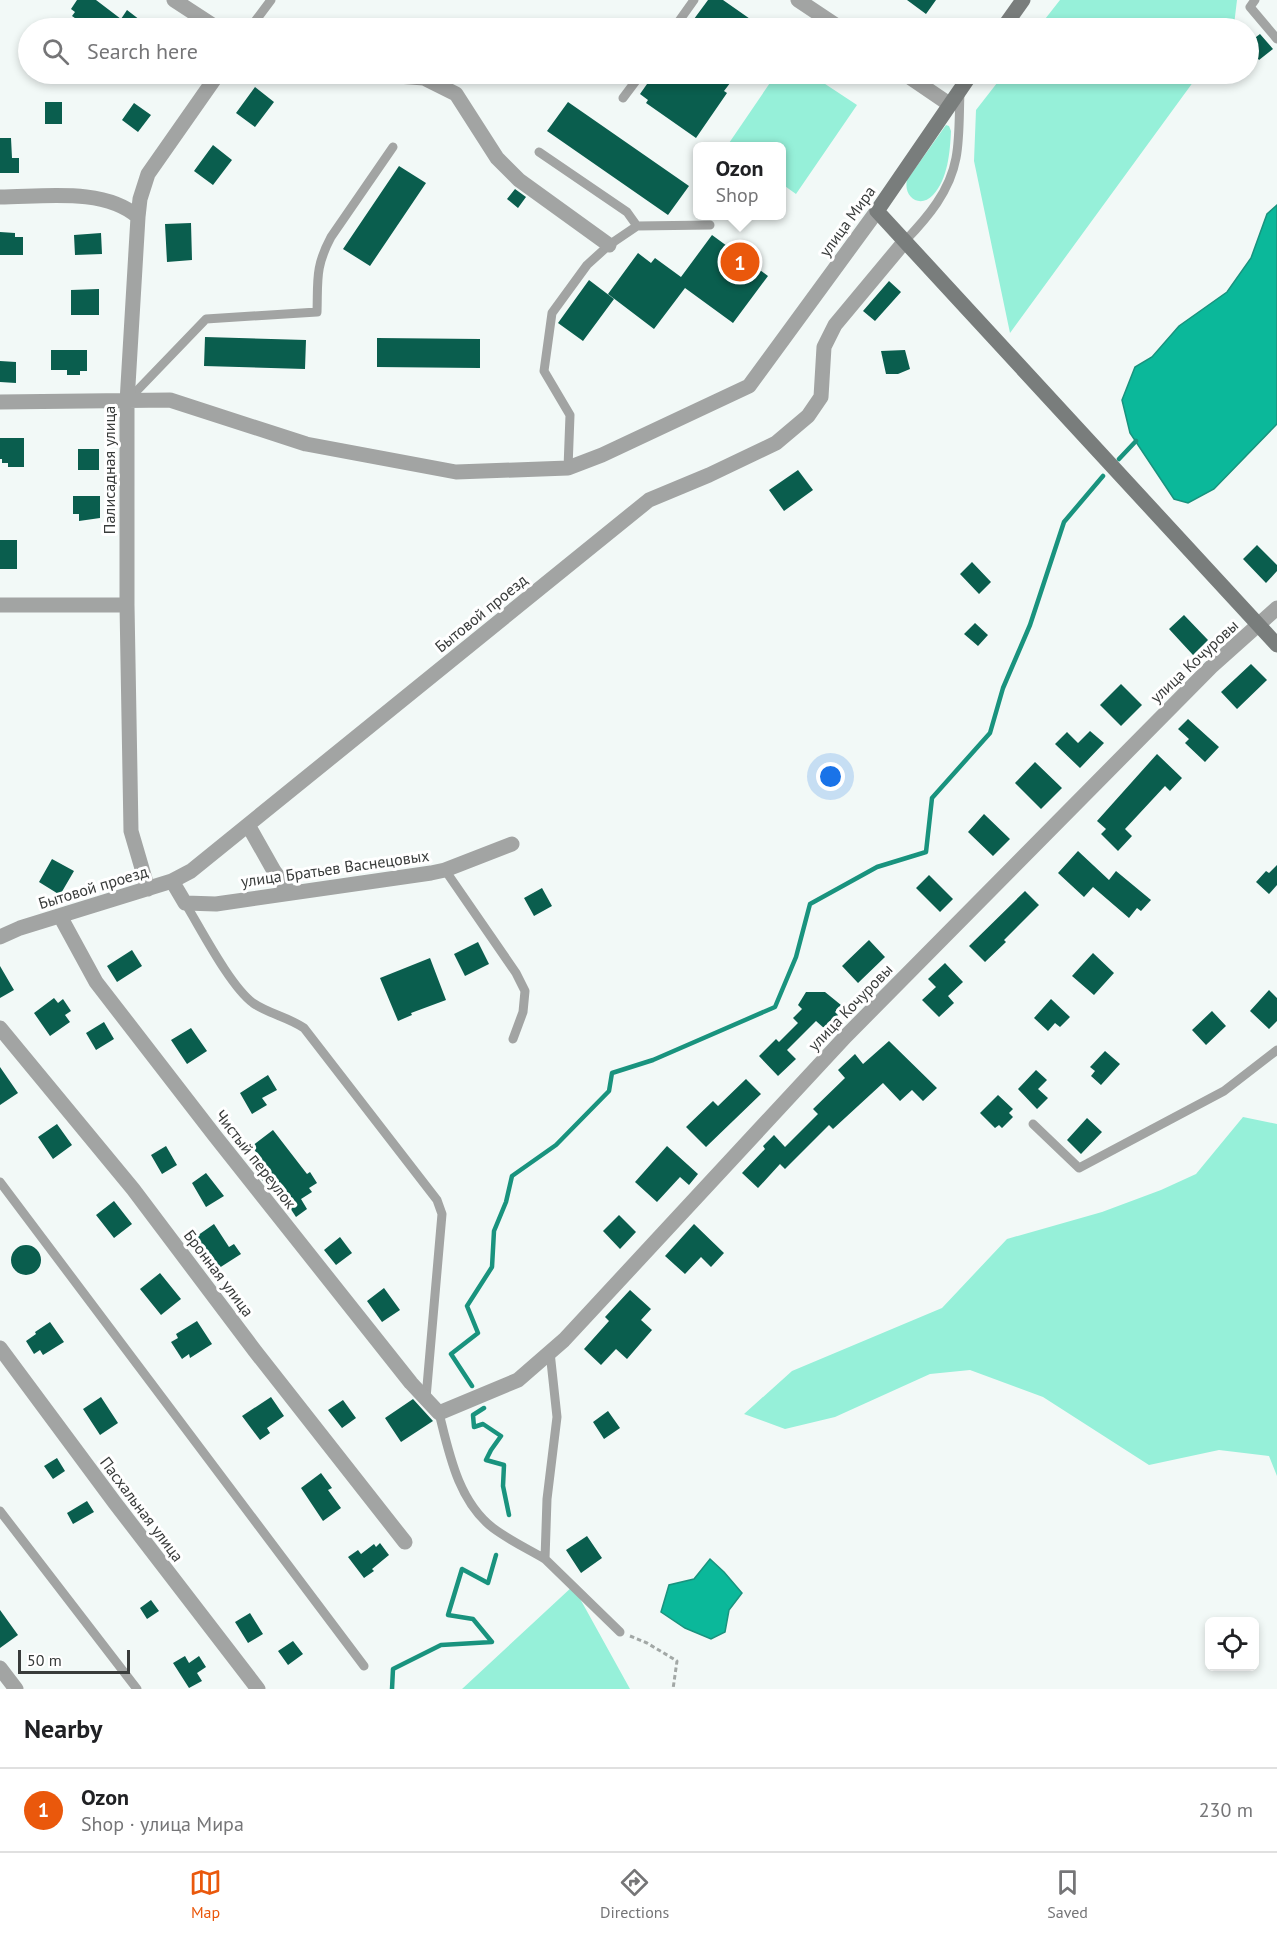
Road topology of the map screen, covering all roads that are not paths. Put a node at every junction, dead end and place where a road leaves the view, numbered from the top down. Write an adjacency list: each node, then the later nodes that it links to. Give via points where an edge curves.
1 (174, 0): 7 (street)
2 (271, 0): 8 (lane)
3 (694, 0): 9 (lane)
4 (798, 0): 10 (street)
5 (1023, 0): 11 (street)
6 (1254, 0): 12 (lane, via 1250,7)
7 (202, 18)
8 (258, 18)
9 (681, 18)
10 (825, 18)
11 (1010, 18)
12 (1277, 39)
13 (211, 84): 25 (street, Палисадная улица, via 148,174)
14 (436, 84): 29 (street, via 456,94 497,158 519,180)
15 (634, 84): 19 (lane)
16 (920, 84): 20 (street)
17 (963, 84): 18 (street, улица Мира)
18 (960, 88): 20 (street, улица Мира); 28 (lane, via 956,159 941,199)
19 (624, 98)
20 (949, 104): 24 (street, улица Мира)
21 (393, 147): 31 (lane, via 323,252 318,266 317,312 206,319)
22 (539, 152): 27 (lane, via 627,212)
23 (0, 197): 25 (street, via 87,196 114,202)
24 (877, 211): 28 (street); 32 (street, улица Мира, via 749,386)
25 (138, 217): 31 (street, Палисадная улица)
26 (710, 225): 27 (lane)
27 (637, 226): 29 (lane)
28 (905, 241): 36 (street); 38 (street, Бытовой проезд, via 835,325 824,347 821,397 808,416 776,443 649,500)
29 (609, 244): 32 (lane, via 587,265 552,313 544,371 570,414)
30 (0, 402): 31 (street)
31 (127, 402): 32 (street, via 170,400 306,444 456,472); 34 (street, Палисадная улица)
32 (568, 468)
33 (0, 605): 34 (street)
34 (127, 605): 42 (street, Палисадная улица, via 131,831)
35 (1277, 608): 36 (street)
36 (1259, 625): 37 (street, улица Кочуровы); 53 (street, улица Кочуровы, via 1211,667 854,1028)
37 (1277, 645)
38 (248, 825): 41 (street, Бытовой проезд, via 191,871); 43 (street)
39 (512, 844): 40 (street, улица Братьев Васнецовых)
40 (445, 870): 43 (street, улица Братьев Васнецовых); 48 (lane, via 525,991 523,1012)
41 (172, 881): 42 (street, Бытовой проезд); 44 (street)
42 (148, 889): 45 (street, Бытовой проезд)
43 (290, 893): 44 (street, улица Братьев Васнецовых, via 216,904)
44 (185, 903): 54 (lane, via 244,994 254,1004 304,1028 437,1200 442,1214)
45 (60, 916): 46 (street, Бытовой проезд); 54 (street, Чистый переулок, via 103,991)
46 (0, 937)
47 (0, 1029): 57 (street, Бронная улица, via 133,1189)
48 (513, 1039)
49 (1277, 1050): 50 (lane, via 1224,1092 1079,1168)
50 (1033, 1124)
51 (0, 1182): 60 (lane)
52 (0, 1348): 64 (street, Пасхальная улица)
53 (550, 1352): 55 (street, улица Кочуровы, via 519,1380); 58 (lane, via 557,1417 546,1499)
54 (426, 1398): 55 (street, Чистый переулок)
55 (439, 1413): 58 (lane, via 460,1483 475,1509 493,1527)
56 (0, 1511): 63 (lane)
57 (405, 1542)
58 (545, 1559): 59 (lane)
59 (620, 1632)
60 (364, 1666)
61 (0, 1668): 62 (street)
62 (16, 1689)
63 (137, 1689)
64 (258, 1689)

